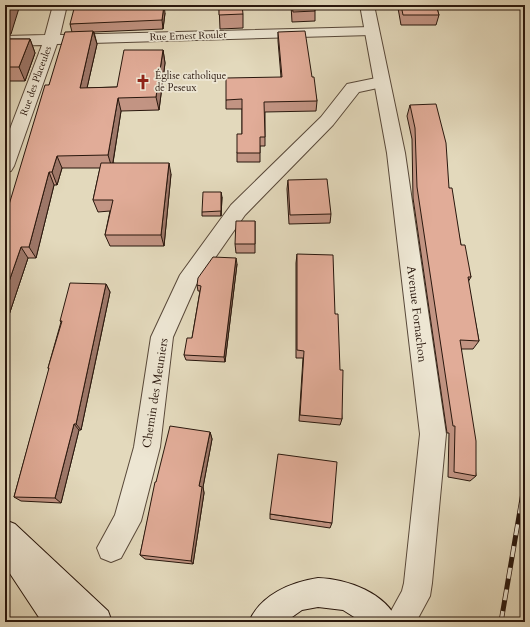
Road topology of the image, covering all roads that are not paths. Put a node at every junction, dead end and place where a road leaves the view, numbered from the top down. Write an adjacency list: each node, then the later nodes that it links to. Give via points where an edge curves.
1 (60, 5): 4 (street, Rue des Placeules)
2 (367, 5): 3 (street, Avenue Fornachon)
3 (371, 31): 4 (street, Rue Ernest Roulet); 6 (street, Avenue Fornachon)
4 (51, 40): 5 (street, Rue Ernest Roulet); 7 (street, Rue des Placeules)
5 (5, 41)
6 (381, 82): 10 (street, Chemin des Meuniers, via 353,88 327,121 238,210 187,280 162,337 147,447 126,521); 15 (street, Avenue Fornachon, via 396,153 433,434 418,583 415,596)
7 (5, 166)
8 (5, 534): 12 (street)
9 (5, 542): 11 (street)
10 (111, 548)
11 (60, 622)
12 (97, 622)
13 (264, 622): 14 (street, via 284,603 300,595 330,591 363,605)
14 (383, 622)
15 (400, 622)

